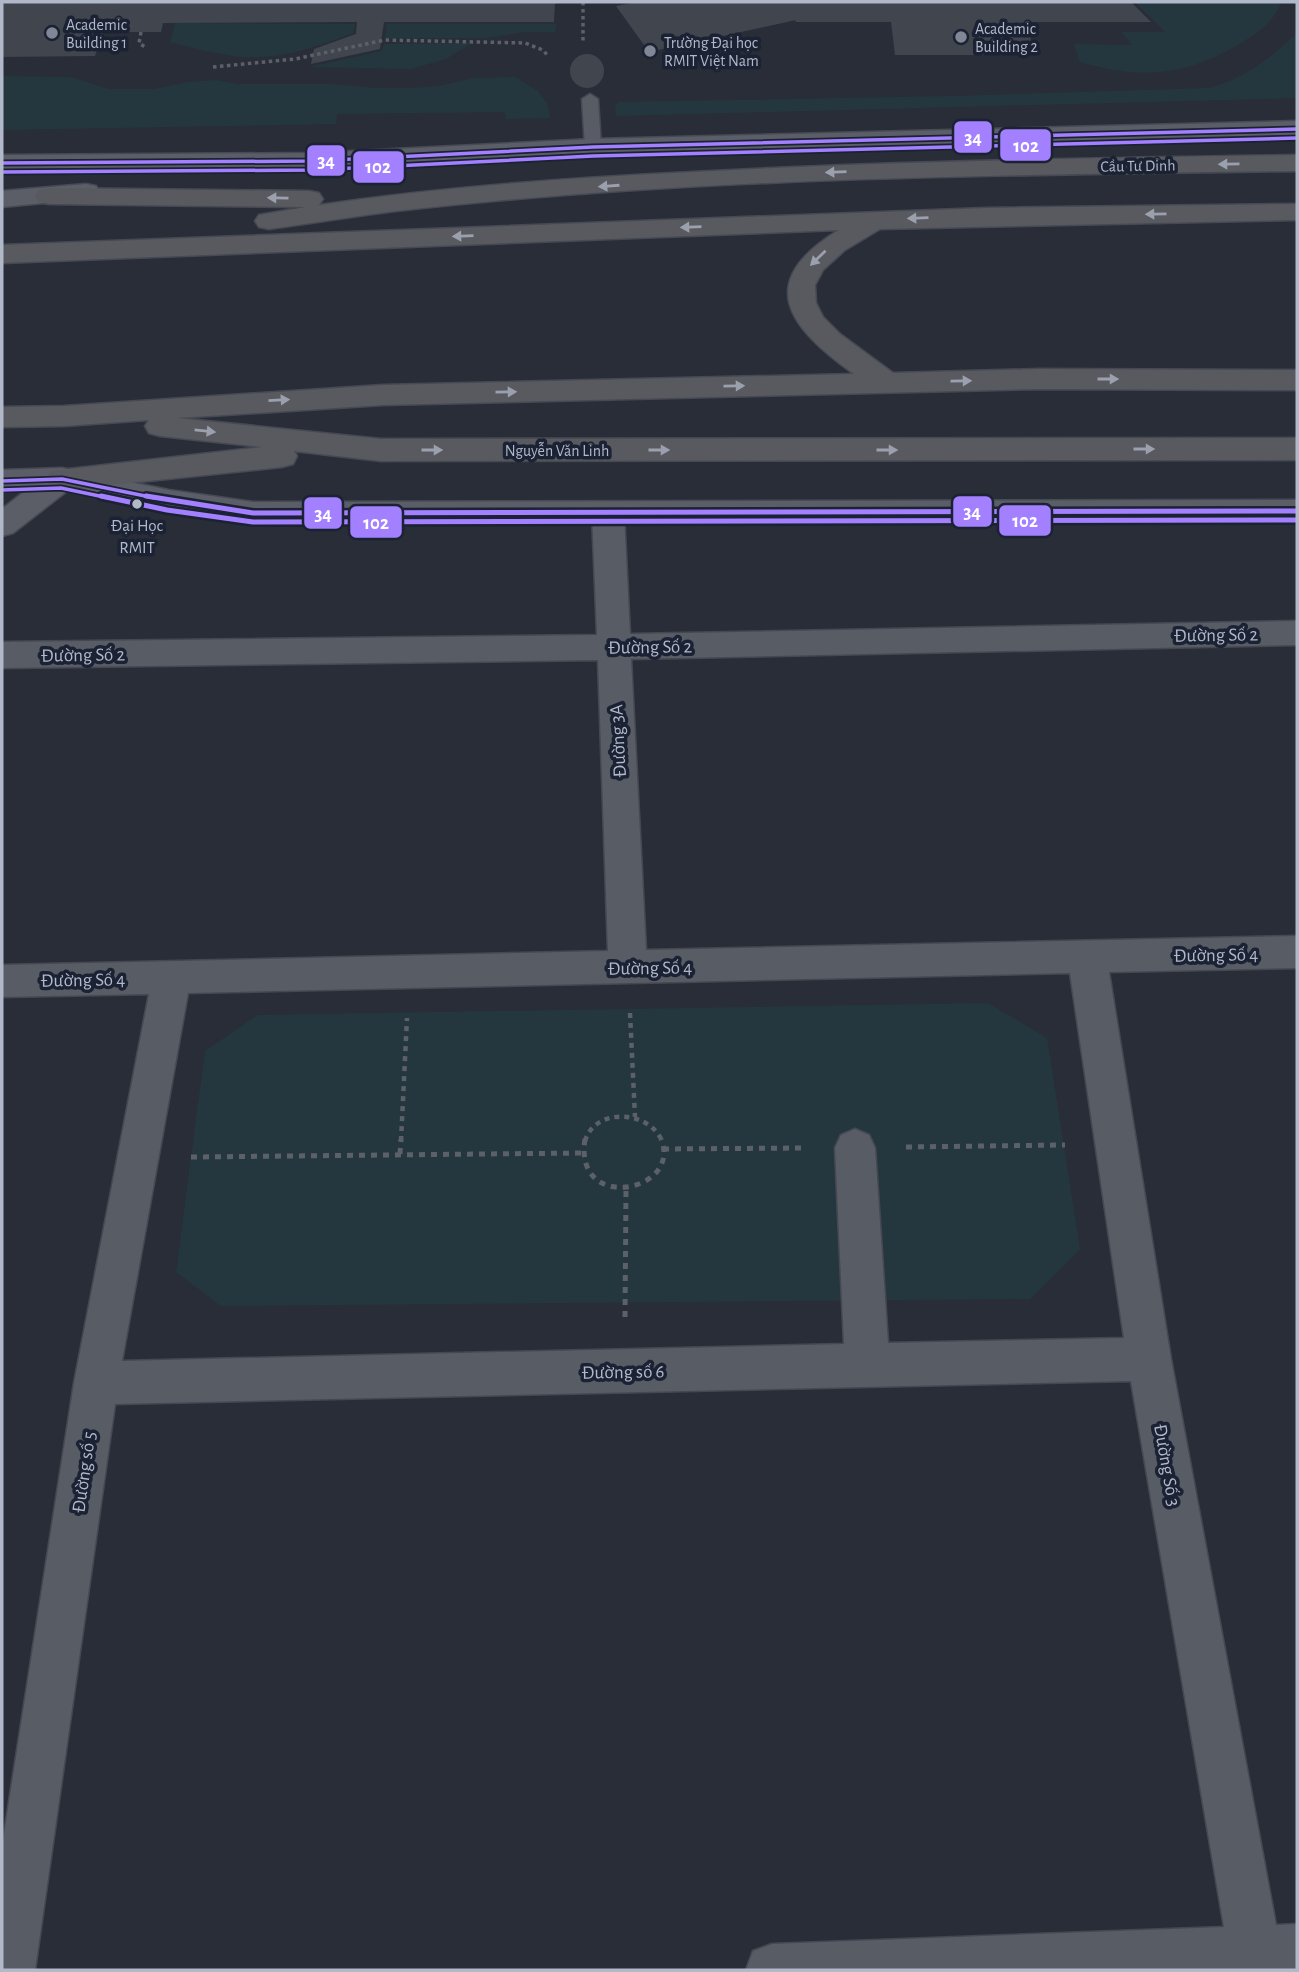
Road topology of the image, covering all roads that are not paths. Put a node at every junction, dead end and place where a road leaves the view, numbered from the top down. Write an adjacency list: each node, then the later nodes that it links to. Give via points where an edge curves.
1 (590, 99): 3 (lane)
2 (1297, 129): 3 (main road, Cầu Tư Dinh)
3 (593, 147): 4 (main road)
4 (313, 161): 5 (main road); 7 (main road, via 220,180)
5 (2, 163)
6 (1297, 163): 9 (highway, Cầu Tư Dinh, one-way to 9, via 978,167 731,177)
7 (48, 196): 8 (main road); 9 (highway, one-way to 7)
8 (2, 199)
9 (420, 200): 12 (highway)
10 (1297, 212): 11 (highway, one-way to 11)
11 (875, 220): 12 (highway, one-way to 12); 15 (highway, one-way to 15, via 822,254 806,271 799,291 803,312 819,334)
12 (59, 251): 13 (highway)
13 (2, 254)
14 (1297, 380): 15 (highway, Nguyễn Văn Linh, one-way to 14)
15 (886, 382): 16 (highway, Nguyễn Văn Linh, one-way to 15, via 321,397)
16 (64, 416): 17 (highway, Nguyễn Văn Linh); 18 (highway, Nguyễn Văn Linh, one-way to 18)
17 (2, 417)
18 (381, 450): 19 (highway, Nguyễn Văn Linh, one-way to 19); 20 (highway)
19 (1297, 450)
20 (62, 479): 21 (main road); 23 (main road, via 253,513); 24 (main road)
21 (2, 481)
22 (1297, 511): 23 (main road)
23 (608, 514): 26 (street, Đường 3A)
24 (2, 525)
25 (1297, 633): 26 (street, Đường Số 2)
26 (612, 647): 27 (street, Đường Số 2); 30 (street, Đường 3A)
27 (2, 655)
28 (1297, 952): 29 (street, Đường Số 4)
29 (1087, 957): 30 (street, Đường Số 4); 34 (street, Đường Số 3)
30 (628, 967): 31 (street, Đường Số 4)
31 (172, 977): 32 (street, Đường Số 4); 36 (street, Đường số 5)
32 (2, 981)
33 (855, 1148): 35 (street)
34 (1149, 1359): 35 (street, Đường số 6); 37 (street, Đường Số 3)
35 (867, 1365): 36 (street, Đường số 6)
36 (96, 1383): 38 (street, Đường số 5)
37 (1270, 1957): 39 (street)
38 (9, 1970)
39 (772, 1970)

